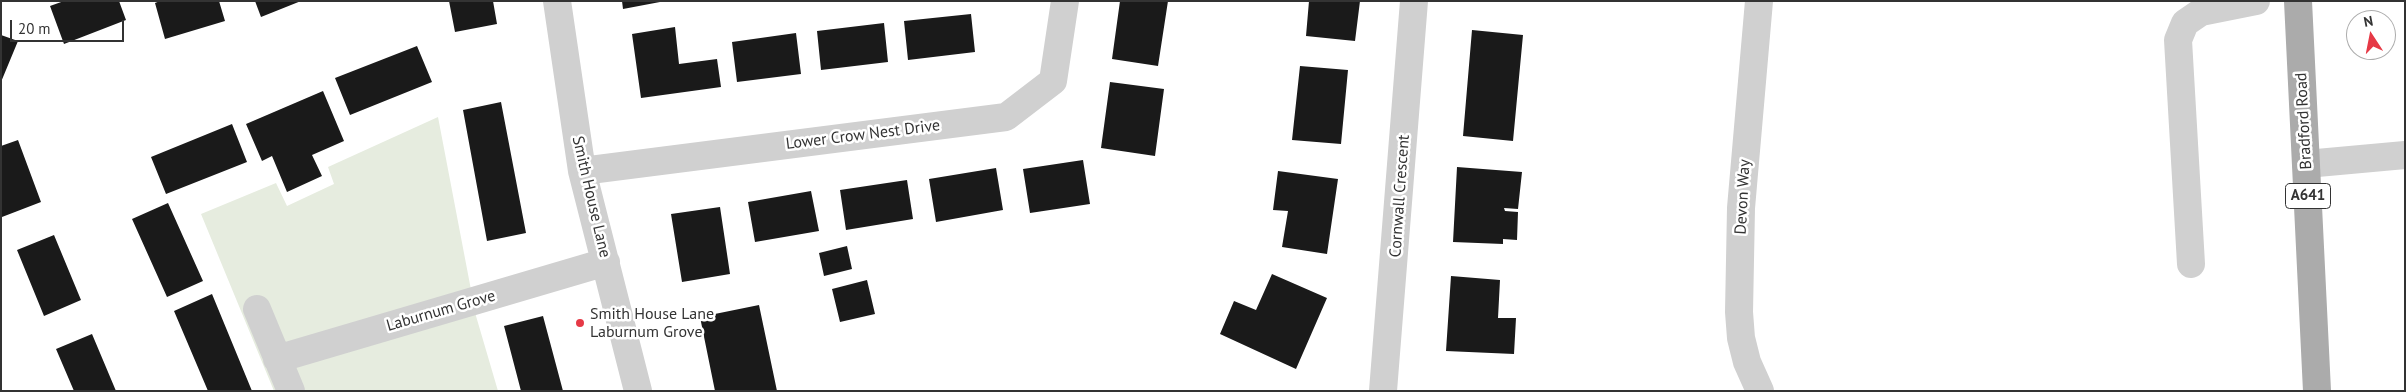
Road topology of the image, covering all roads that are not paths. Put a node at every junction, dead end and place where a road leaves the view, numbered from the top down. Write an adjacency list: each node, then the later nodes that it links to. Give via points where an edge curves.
1 (557, 1): 9 (street, Smith House Lane)
2 (1065, 1): 9 (street, Lower Crow Nest Drive, via 1053,81 1006,117)
3 (1414, 1): 16 (street, Cornwall Crescent)
4 (1758, 1): 17 (street, Devon Way, via 1741,208 1739,312 1743,346)
5 (2256, 1): 11 (street, via 2202,12 2185,23 2178,40)
6 (2298, 1): 8 (main road, Bradford Road / A641)
7 (2405, 155): 8 (street)
8 (2306, 164): 18 (main road, Bradford Road / A641)
9 (582, 172): 10 (street, Smith House Lane)
10 (606, 262): 13 (street, Laburnum Grove); 15 (street, Smith House Lane)
11 (2191, 264)
12 (257, 309): 13 (street)
13 (277, 359): 14 (street)
14 (291, 391)
15 (638, 391)
16 (1383, 391)
17 (1760, 391)
18 (2317, 391)

